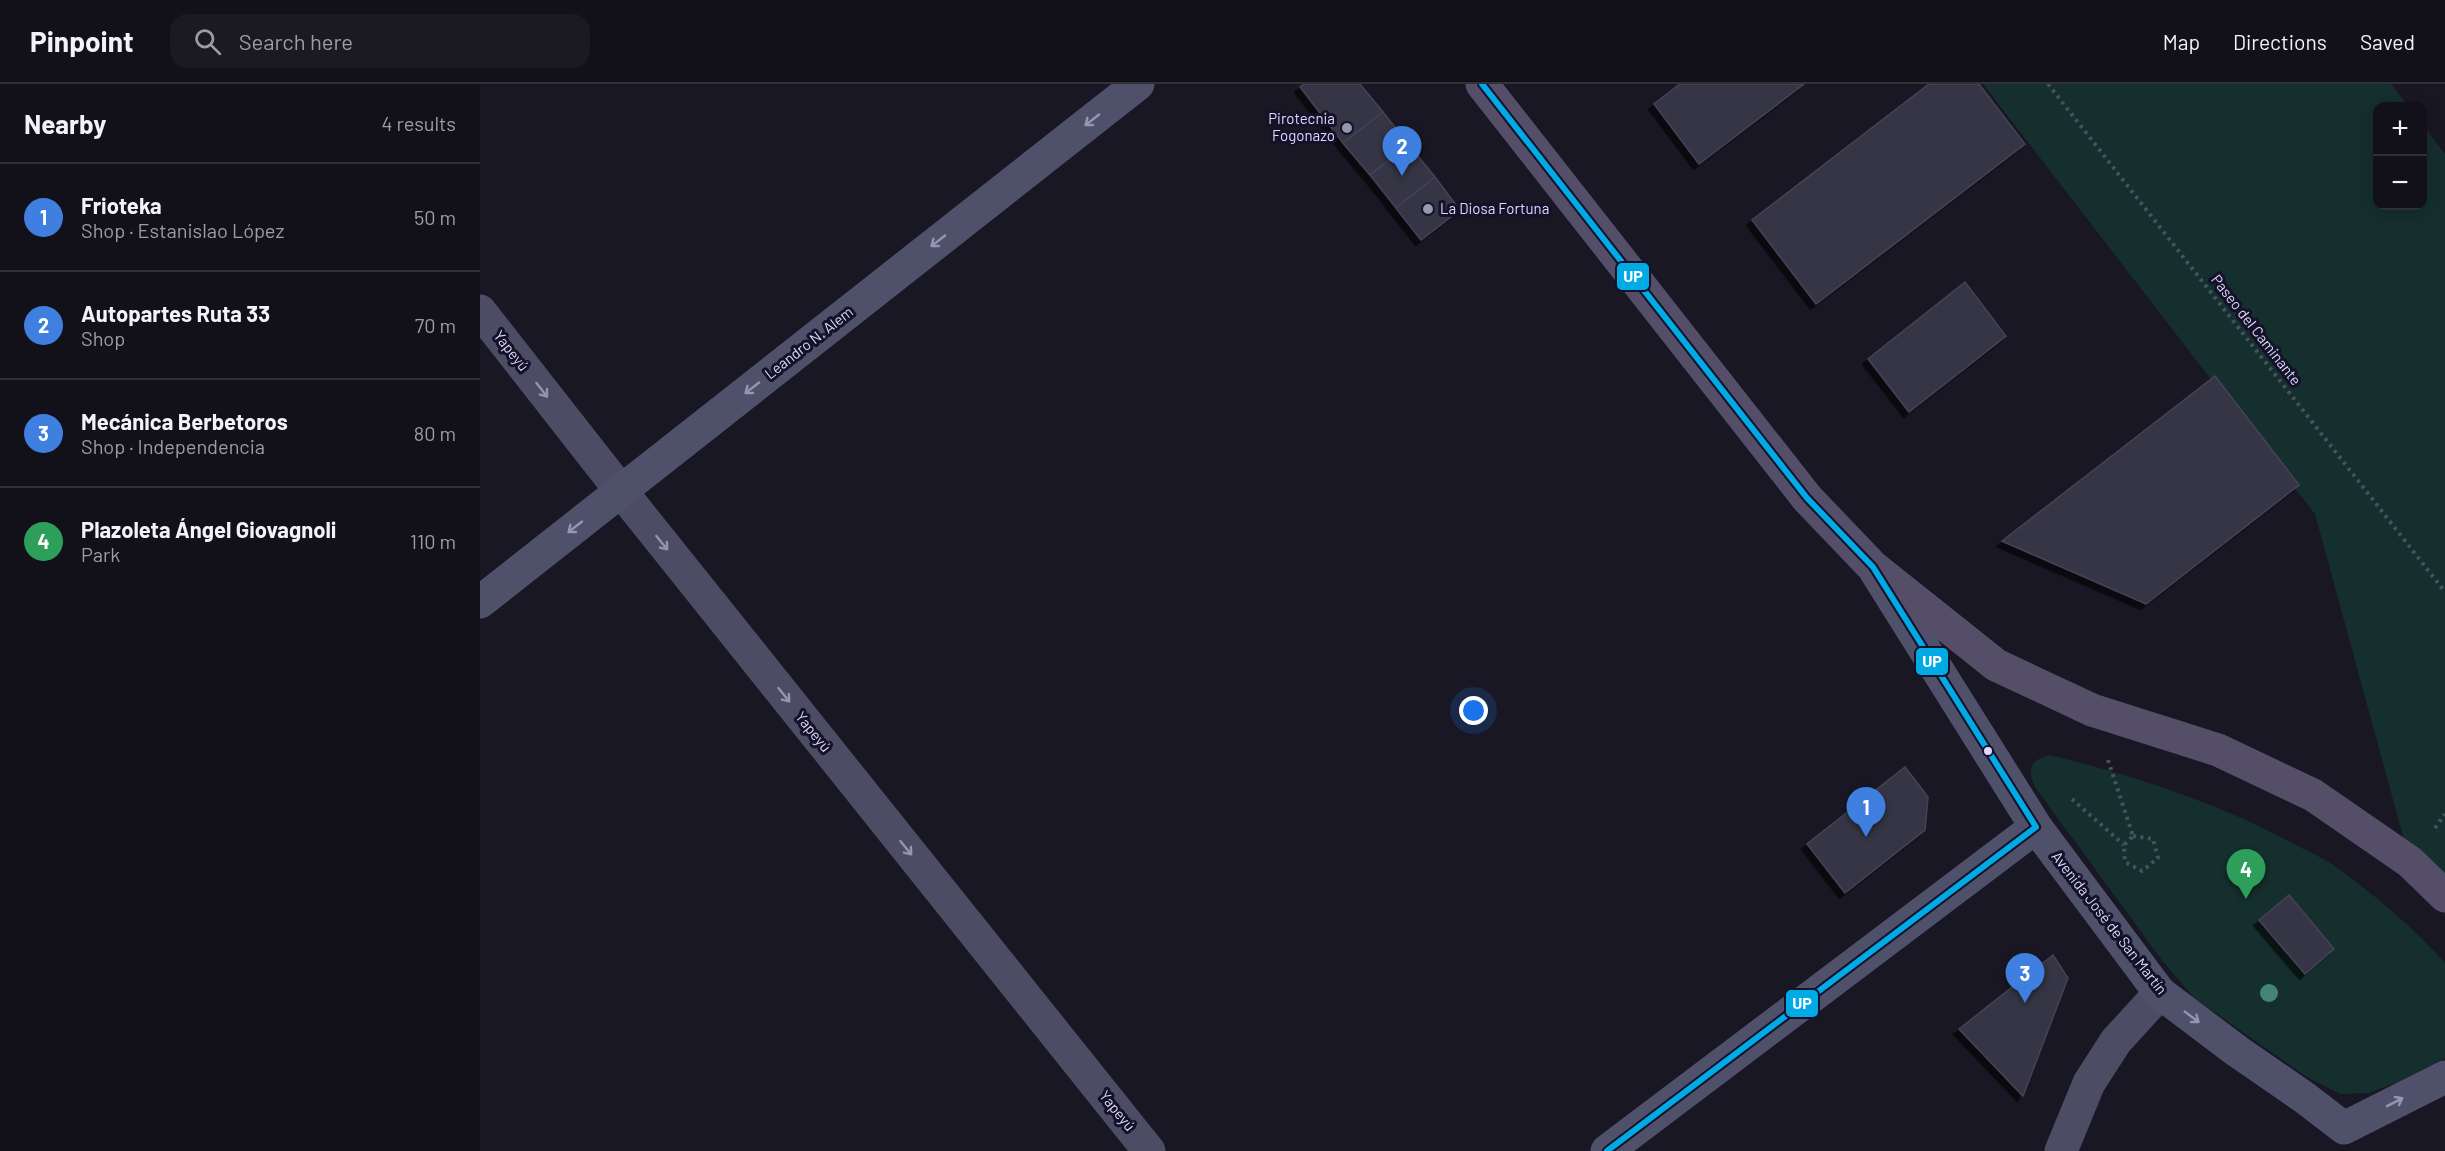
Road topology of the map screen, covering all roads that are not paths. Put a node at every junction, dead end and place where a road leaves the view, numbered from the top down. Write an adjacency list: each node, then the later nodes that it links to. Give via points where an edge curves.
1 (1138, 84): 4 (main road, Leandro N. Alem, one-way to 4)
2 (1482, 84): 5 (main road, Avenida José de San Martín, via 1807,498)
3 (480, 311): 4 (street, Yapeyú, one-way to 4)
4 (621, 491): 6 (main road, Leandro N. Alem, one-way to 6); 12 (street, Yapeyú, one-way to 12)
5 (1873, 567): 7 (main road, Avenida José de San Martín); 8 (main road, Avenida José de San Martín, via 1996,665 2092,710 2218,750 2313,795 2410,862)
6 (480, 602)
7 (2036, 827): 9 (main road, Avenida José de San Martín); 13 (main road)
8 (2445, 896)
9 (2160, 993): 11 (main road, Avenida José de San Martín, one-way to 11, via 2305,1098); 14 (street, via 2116,1041 2094,1074)
10 (2445, 1077): 11 (main road, Avenida José de San Martín, one-way to 10)
11 (2346, 1139)
12 (1149, 1151)
13 (1607, 1151)
14 (2061, 1151)

